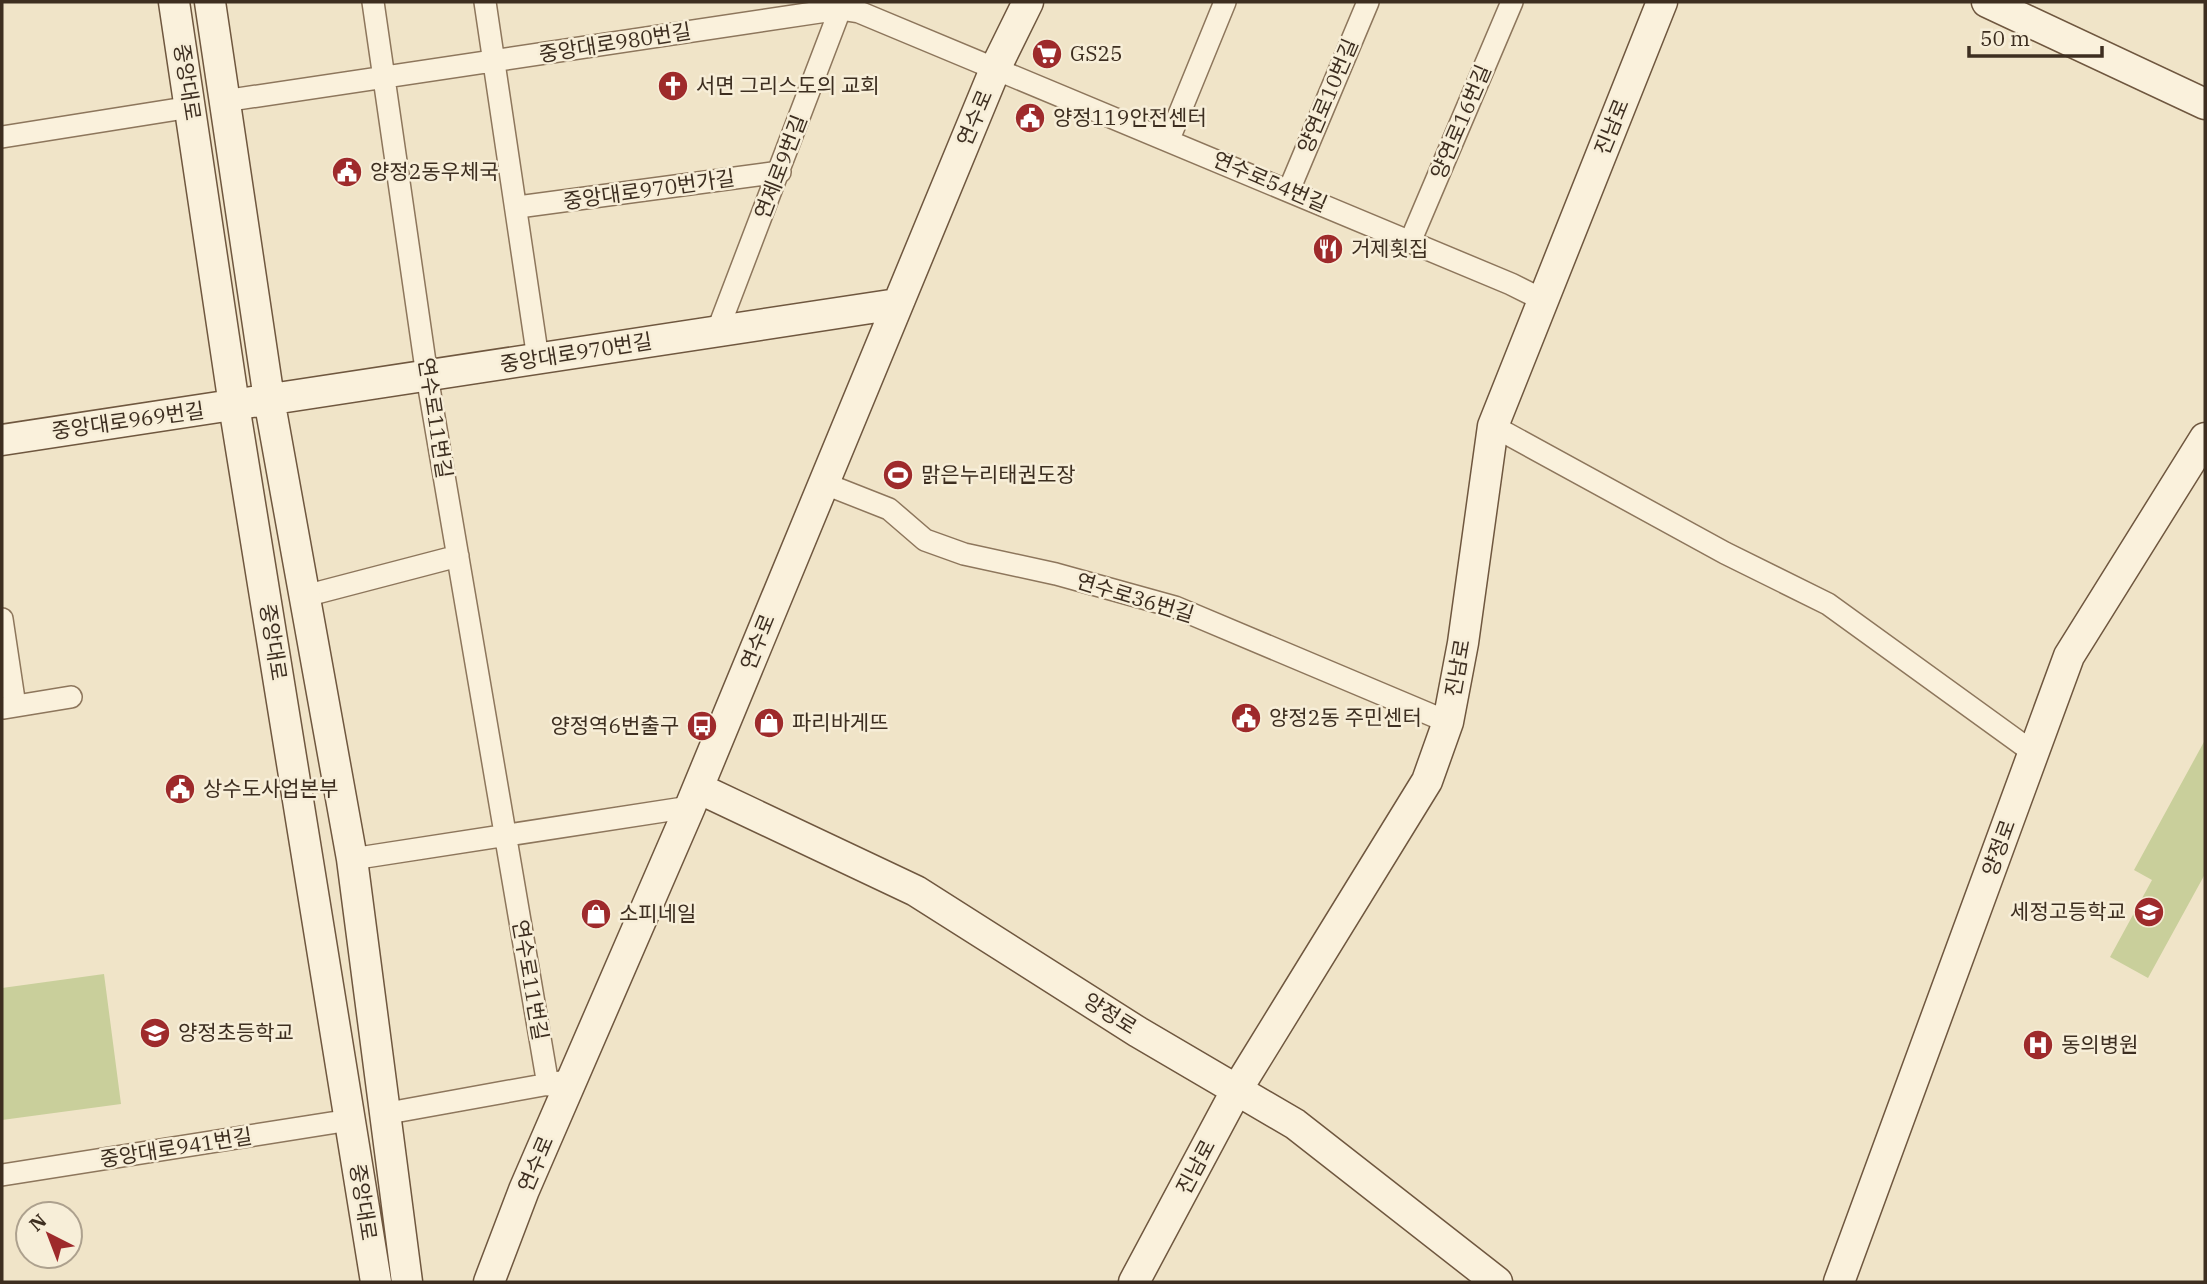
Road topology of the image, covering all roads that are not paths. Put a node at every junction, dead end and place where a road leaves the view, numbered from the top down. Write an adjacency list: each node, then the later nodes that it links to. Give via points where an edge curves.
1 (174, 2): 17 (street, 중앙대로)
2 (209, 2): 15 (street, 중앙대로)
3 (373, 2): 14 (street, 연수로11번길)
4 (485, 2): 12 (street)
5 (1027, 2): 13 (street, 연수로)
6 (1225, 2): 19 (street)
7 (1368, 2): 21 (street, 양연로10번길)
8 (1512, 2): 23 (street, 양연로16번길)
9 (1987, 2): 16 (street)
10 (1659, 3): 24 (street, 진남로)
11 (841, 5): 12 (street, 중앙대로980번길); 13 (street, 중앙대로980번길); 20 (street, 연제로9번길)
12 (496, 61): 14 (street, 중앙대로980번길); 22 (street)
13 (996, 67): 19 (street, 연수로54번길); 25 (street, 연수로)
14 (383, 76): 15 (street, 중앙대로980번길); 28 (street, 연수로11번길)
15 (224, 101): 29 (street, 중앙대로)
16 (2205, 104)
17 (191, 107): 18 (street); 29 (street, 중앙대로)
18 (2, 137)
19 (1169, 139): 21 (street, 연수로54번길)
20 (780, 172): 22 (street, 중앙대로970번가길); 26 (street, 연제로9번길)
21 (1289, 190): 23 (street, 연수로54번길)
22 (518, 207): 27 (street)
23 (1410, 242): 24 (street, 연수로54번길)
24 (1543, 300): 30 (street, 진남로)
25 (897, 304): 26 (street, 중앙대로970번길); 33 (street, 연수로)
26 (717, 332): 27 (street, 중앙대로970번길)
27 (538, 359): 28 (street, 중앙대로970번길)
28 (428, 376): 29 (street, 중앙대로970번길); 34 (street, 연수로11번길)
29 (252, 402): 32 (street, 중앙대로969번길); 35 (street, 중앙대로); 47 (street, 중앙대로)
30 (1493, 426): 39 (street, 진남로); 40 (street, via 1828,604)
31 (2205, 438): 40 (street, 양정로, via 2069,656)
32 (2, 440)
33 (823, 483): 39 (street, 연수로36번길, via 888,509 925,540 1175,607); 41 (street, 연수로)
34 (458, 556): 35 (street, 중앙대로); 42 (street, 연수로11번길)
35 (304, 596): 43 (street, 중앙대로)
36 (2, 619): 38 (street)
37 (71, 697): 38 (street)
38 (9, 707)
39 (1448, 722): 45 (street, 진남로, via 1427,781)
40 (2034, 752): 55 (street, 양정로)
41 (694, 798): 42 (street); 44 (street, 연수로); 45 (street, 양정로, via 916,891)
42 (505, 834): 43 (street); 44 (street, 연수로11번길)
43 (352, 859): 46 (street, 중앙대로)
44 (560, 1082): 46 (street); 49 (street, 연수로)
45 (1236, 1091): 53 (street, 진남로); 54 (street, 양정로, via 1295,1124)
46 (383, 1114): 50 (street, 중앙대로)
47 (350, 1121): 48 (street, 중앙대로941번길); 51 (street, 중앙대로)
48 (2, 1175)
49 (494, 1269): 52 (street)
50 (411, 1274)
51 (376, 1282)
52 (463, 1282)
53 (1134, 1282)
54 (1497, 1282)
55 (1839, 1282)

